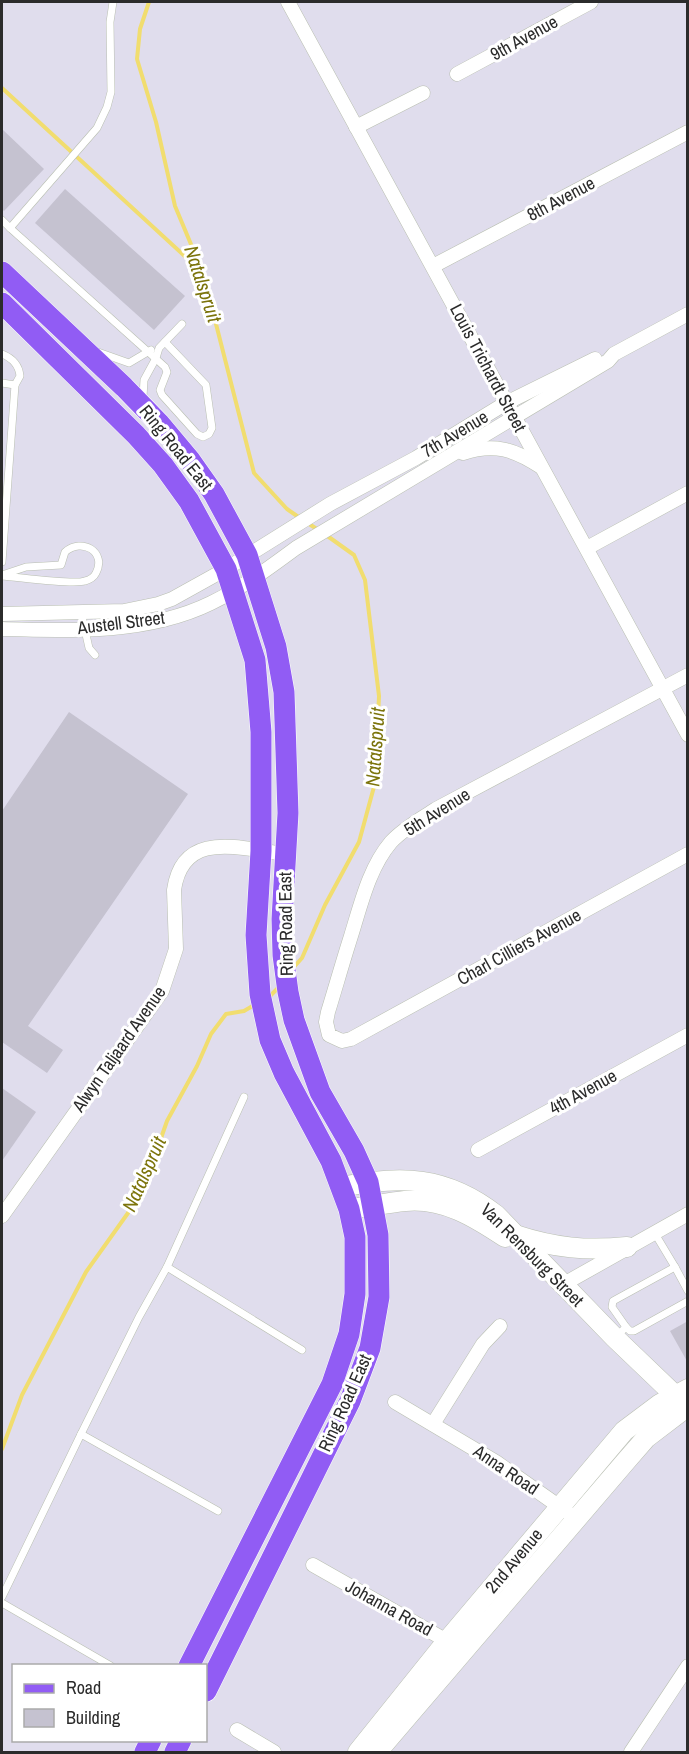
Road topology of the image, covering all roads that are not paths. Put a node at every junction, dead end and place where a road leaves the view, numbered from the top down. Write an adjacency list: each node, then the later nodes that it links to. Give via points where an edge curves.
1 (113, 2): 9 (lane, via 111,92 107,107 97,128)
2 (288, 2): 6 (street, Louis Trichardt Street)
3 (591, 2): 4 (street, 9th Avenue)
4 (457, 74)
5 (423, 93): 6 (street)
6 (356, 127): 10 (street, Louis Trichardt Street)
7 (687, 132): 10 (street, 8th Avenue)
8 (2, 220): 9 (lane)
9 (10, 228): 17 (lane)
10 (433, 266): 23 (street, Louis Trichardt Street)
11 (2, 272): 15 (main road, Ring Road East)
12 (2, 303): 33 (main road, Ring Road East, via 163,465 189,501)
13 (687, 314): 19 (street, 7th Avenue)
14 (182, 324): 16 (lane)
15 (79, 345): 17 (lane, via 129,363); 24 (main road, Ring Road East)
16 (162, 345): 17 (lane); 20 (lane); 20 (lane, via 206,385 212,428 203,438 162,395 167,371)
17 (148, 351): 20 (lane)
18 (2, 354): 22 (lane, via 19,370)
19 (614, 354): 23 (street, 7th Avenue, via 605,354); 25 (street, 7th Avenue)
20 (156, 358): 24 (lane, via 142,388)
21 (2, 383): 22 (lane)
22 (15, 386): 32 (lane)
23 (506, 403): 25 (street, Louis Trichardt Street); 31 (street, 7th Avenue)
24 (145, 408): 31 (main road, Ring Road East, via 190,460)
25 (514, 417): 26 (street, 7th Avenue); 27 (street, Louis Trichardt Street)
26 (450, 456): 27 (street, via 497,448 520,454); 29 (street, 7th Avenue)
27 (542, 468): 30 (street, Louis Trichardt Street)
28 (687, 493): 30 (street)
29 (296, 548): 35 (street, Austell Street)
30 (587, 548): 43 (street, Louis Trichardt Street)
31 (247, 555): 33 (street, 7th Avenue); 35 (main road, Ring Road East)
32 (2, 562)
33 (226, 569): 36 (main road, Ring Road East); 37 (street, 7th Avenue, via 158,604 123,611)
34 (2, 576): 34 (lane, via 83,582 95,574 98,564 93,551 78,545 65,552 61,565 26,567)
35 (255, 577): 36 (street, Austell Street); 47 (main road, Ring Road East, via 276,647 284,692)
36 (234, 591): 40 (street, Austell Street, via 174,617); 46 (main road, Ring Road East, via 255,660 261,732)
37 (81, 612): 38 (street, 7th Avenue); 40 (lane)
38 (2, 614)
39 (2, 629): 40 (street, Austell Street)
40 (83, 629): 41 (lane)
41 (95, 655)
42 (687, 675): 43 (street, 5th Avenue)
43 (662, 688): 44 (street, Louis Trichardt Street); 50 (street, 5th Avenue, via 436,809 392,841 372,874 360,906 328,1012 329,1035 342,1041)
44 (683, 718): 45 (street, Louis Trichardt Street)
45 (687, 735)
46 (261, 851): 47 (street, Alwyn Taljaard Avenue); 54 (main road, Ring Road East, via 256,935 260,994 270,1040); 58 (street, Alwyn Taljaard Avenue, via 235,846 203,848 183,865 174,890 176,948 162,991)
47 (286, 854): 53 (main road, Ring Road East, via 283,955 294,1020 320,1092)
48 (687, 854): 50 (street, Charl Cilliers Avenue)
49 (687, 1035): 52 (street, 4th Avenue)
50 (351, 1039)
51 (244, 1097): 63 (lane)
52 (478, 1150)
53 (368, 1182): 54 (main road, Van Rensburg Street); 55 (main road, Ring Road East); 60 (main road, Van Rensburg Street, via 411,1181 461,1192 496,1215)
54 (342, 1187): 56 (main road, Ring Road East)
55 (373, 1206): 56 (main road); 62 (main road, via 427,1201 454,1208); 85 (main road, Ring Road East, via 378,1234 379,1297 370,1348 350,1401)
56 (349, 1209): 83 (main road, Ring Road East, via 355,1237 355,1294 349,1334 332,1384)
57 (687, 1214): 59 (street)
58 (2, 1216)
59 (654, 1232): 61 (street); 64 (lane)
60 (512, 1234): 61 (main road, via 565,1248); 62 (main road, Van Rensburg Street)
61 (627, 1246): 65 (street)
62 (530, 1252): 65 (main road, Van Rensburg Street)
63 (167, 1267): 70 (lane); 74 (lane)
64 (675, 1267): 66 (lane); 69 (lane, via 613,1301)
65 (562, 1285): 69 (main road, Van Rensburg Street)
66 (687, 1291)
67 (687, 1301): 69 (lane, via 634,1331)
68 (500, 1326): 73 (street, via 483,1344)
69 (621, 1333): 71 (main road, Van Rensburg Street)
70 (302, 1350)
71 (685, 1401): 75 (main road, 2nd Avenue, via 648,1412 624,1431); 77 (main road, 2nd Avenue, via 646,1438)
72 (395, 1402): 73 (street, Anna Road)
73 (433, 1424): 75 (street, Anna Road)
74 (81, 1434): 76 (lane); 79 (lane)
75 (561, 1507): 77 (street, Anna Road); 81 (main road, 2nd Avenue)
76 (218, 1511)
77 (576, 1520): 81 (main road, 2nd Avenue)
78 (313, 1565): 81 (street, Johanna Road)
79 (2, 1597)
80 (2, 1603): 82 (lane)
81 (455, 1647): 88 (main road, 2nd Avenue); 89 (main road, 2nd Avenue)
82 (109, 1664)
83 (190, 1664)
84 (687, 1666): 90 (street)
85 (207, 1689)
86 (237, 1730): 87 (street)
87 (274, 1752)
88 (358, 1752)
89 (377, 1752)
90 (631, 1752)

